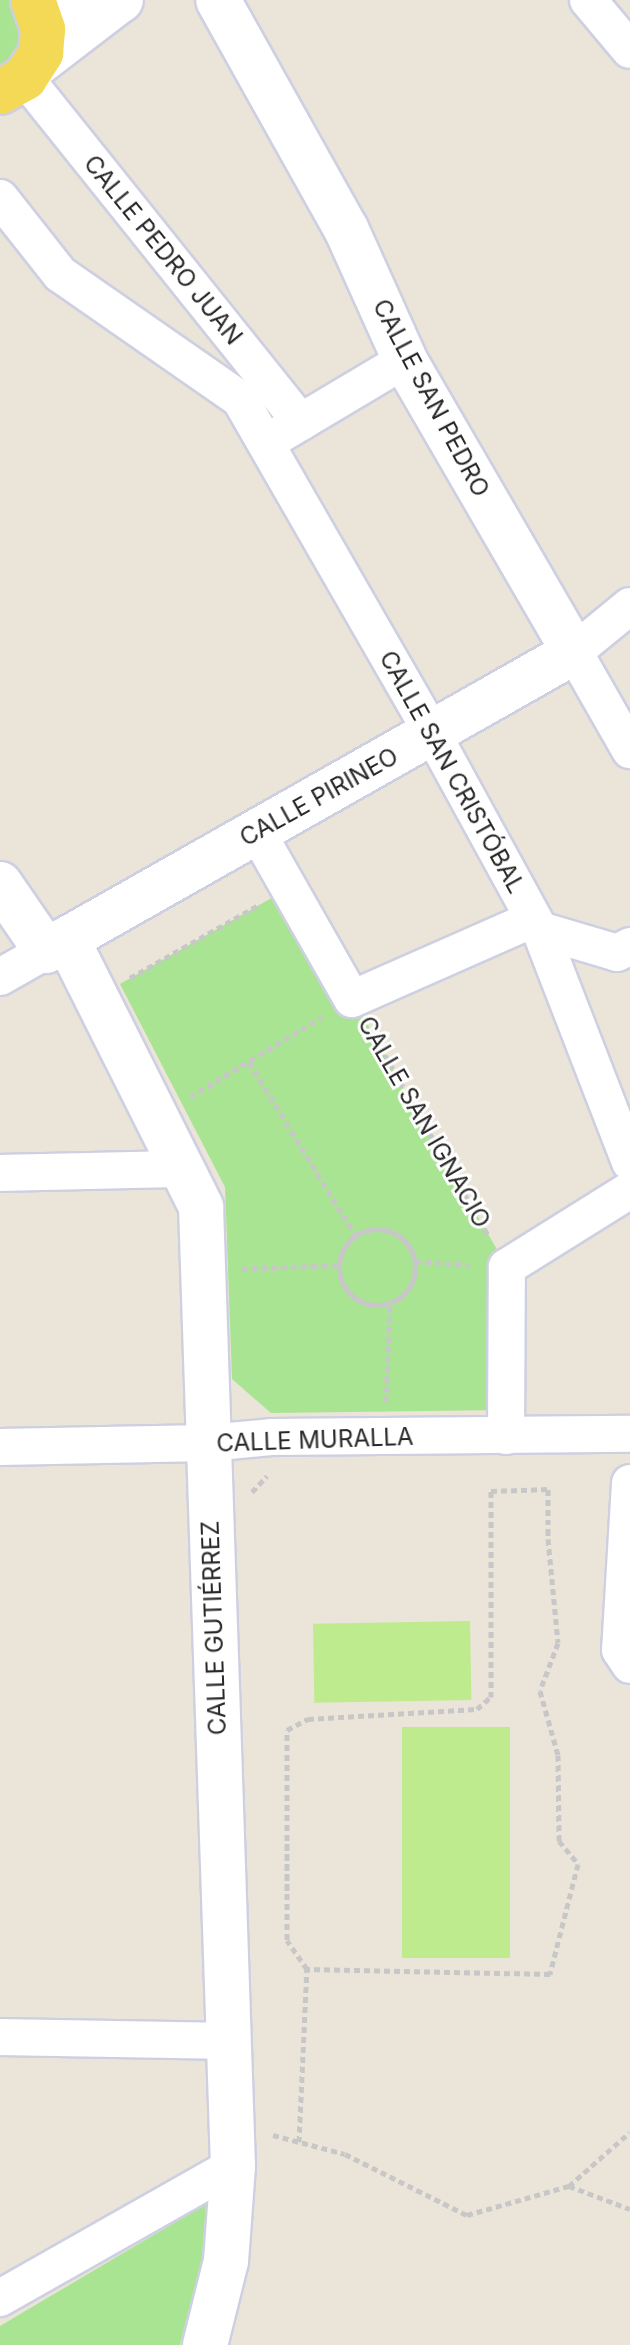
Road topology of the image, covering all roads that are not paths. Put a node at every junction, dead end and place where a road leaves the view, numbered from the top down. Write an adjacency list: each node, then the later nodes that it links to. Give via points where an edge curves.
1 (124, 0): 4 (main road, via 65,15); 6 (street)
2 (218, 0): 8 (main road, CALLE SAN PEDRO, via 346,229)
3 (588, 0): 5 (street)
4 (34, 2): 6 (main road, via 43,46 37,62)
5 (630, 50)
6 (10, 92): 9 (street, CALLE PEDRO JUAN)
7 (0, 198): 10 (street, CALLE SAN CRISTÓBAL, via 60,274 240,399)
8 (405, 360): 9 (street); 12 (main road, CALLE SAN PEDRO)
9 (301, 422): 10 (street)
10 (265, 443): 13 (street, CALLE SAN CRISTÓBAL)
11 (630, 606): 12 (street, CALLE PIRINEO)
12 (574, 652): 13 (main road, CALLE PIRINEO); 14 (street, CALLE SAN PEDRO)
13 (432, 733): 15 (main road, CALLE PIRINEO); 17 (street, CALLE SAN CRISTÓBAL)
14 (630, 750)
15 (257, 832): 17 (street, CALLE SAN IGNACIO, via 352,999); 18 (main road, CALLE PIRINEO)
16 (0, 884): 18 (main road, CALLE GUTIÉRREZ)
17 (536, 924): 19 (street, via 617,953); 21 (street, CALLE SAN CRISTÓBAL)
18 (56, 945): 20 (street, CALLE PIRINEO); 22 (main road, CALLE GUTIÉRREZ)
19 (630, 946)
20 (0, 977)
21 (630, 1162)
22 (182, 1169): 23 (street); 27 (main road, CALLE GUTIÉRREZ, via 201,1207)
23 (0, 1173)
24 (630, 1190): 26 (street, via 507,1267)
25 (630, 1434): 26 (street, CALLE MURALLA)
26 (506, 1436): 27 (street, CALLE MURALLA, via 271,1437)
27 (208, 1443): 28 (street, CALLE MURALLA); 32 (main road, CALLE GUTIÉRREZ)
28 (0, 1447)
29 (630, 1483): 30 (street, via 620,1650)
30 (630, 1665)
31 (0, 2037): 32 (street)
32 (229, 2041): 33 (main road, CALLE GUTIÉRREZ)
33 (233, 2166): 34 (street); 35 (main road, CALLE GUTIÉRREZ, via 226,2261)
34 (0, 2298)
35 (205, 2345)

